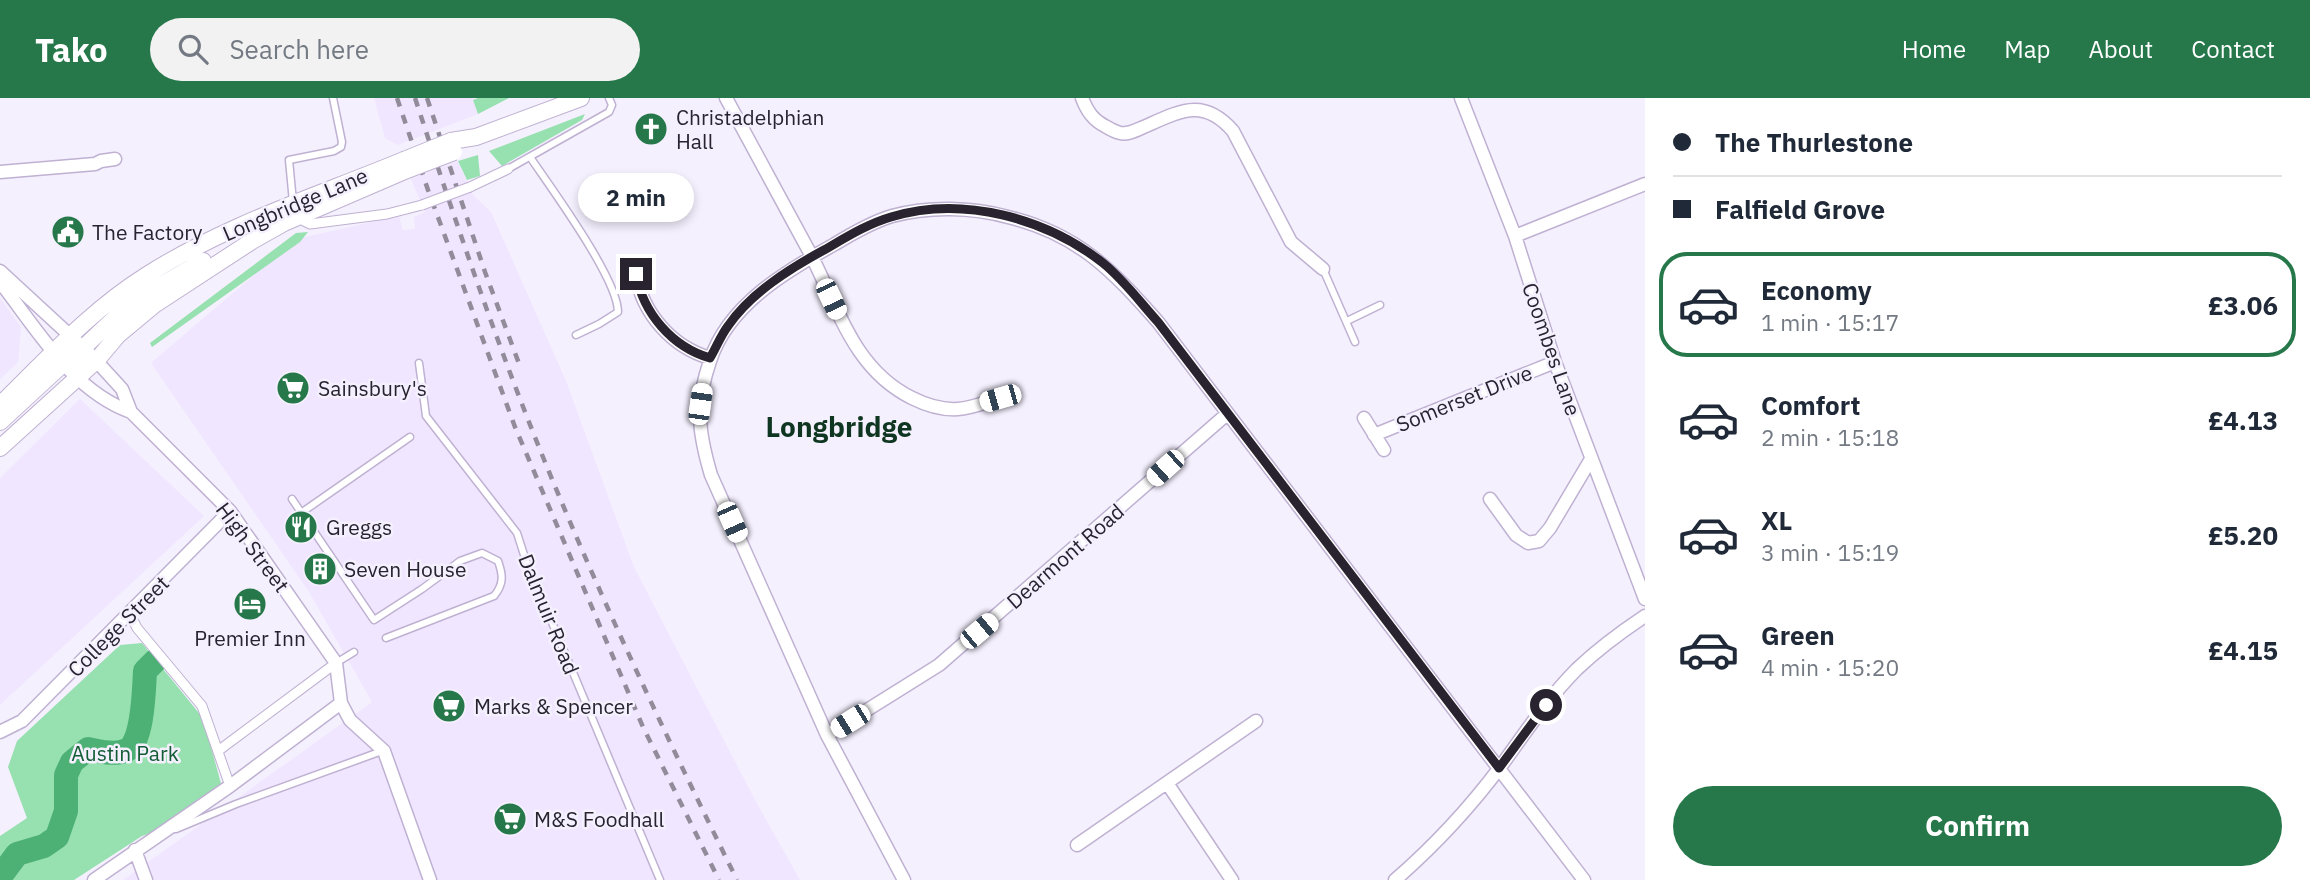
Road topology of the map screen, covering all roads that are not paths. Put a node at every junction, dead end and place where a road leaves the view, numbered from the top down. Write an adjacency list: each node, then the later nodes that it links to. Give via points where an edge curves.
1 (333, 98): 12 (lane, via 341,147 289,160)
2 (581, 98): 12 (street, Longbridge Lane, bridge)
3 (609, 98): 7 (lane, Longbridge Lane, via 609,112)
4 (726, 98): 15 (street)
5 (1082, 98): 16 (street, via 1096,121 1120,133 1191,108 1211,110 1233,131 1291,242)
6 (1461, 98): 14 (street, Coombes Lane)
7 (530, 156): 9 (lane, Longbridge Lane); 22 (lane, via 583,237 618,302 618,312)
8 (115, 159): 10 (street)
9 (508, 169): 12 (street, Longbridge Lane, bridge, via 422,205 379,216 310,224)
10 (0, 172)
11 (1645, 184): 14 (street)
12 (297, 209): 13 (street, Longbridge Lane); 23 (street, Longbridge Lane, via 182,253 116,298)
13 (284, 223): 23 (street, Longbridge Lane, via 248,236 149,292); 27 (street, Longbridge Lane, via 154,305)
14 (1515, 236): 28 (street, Coombes Lane)
15 (811, 256): 26 (street, via 737,313); 31 (street, via 851,341 881,378 901,393 938,407 957,409); 34 (street, via 891,217 928,210 985,212 1044,228 1096,259 1126,286)
16 (1324, 270): 21 (lane)
17 (0, 271): 23 (street, High Street)
18 (636, 274): 26 (street, via 639,293 651,315 693,353)
19 (0, 282): 25 (street, High Street)
20 (1380, 305): 21 (lane)
21 (1347, 321): 24 (lane)
22 (576, 335)
23 (77, 342): 25 (street); 27 (street, High Street)
24 (1356, 342)
25 (58, 358): 27 (street); 30 (street, High Street); 32 (street); 36 (street)
26 (710, 358): 55 (street, via 698,421 711,475)
27 (97, 360): 30 (street, Longbridge Lane); 33 (street, High Street, via 122,389)
28 (1555, 362): 37 (street, Somerset Drive); 41 (street, Coombes Lane)
29 (419, 363): 67 (lane, Dalmuir Road, via 426,416 517,533)
30 (78, 377): 33 (street, High Street, via 111,405); 39 (street, Longbridge Lane)
31 (1000, 398)
32 (0, 405)
33 (131, 412): 44 (street, High Street)
34 (1227, 414): 55 (street, Dearmont Road, via 940,665); 58 (street)
35 (1364, 418): 37 (street, Somerset Drive)
36 (0, 422)
37 (1374, 435): 40 (street, Somerset Drive)
38 (410, 437): 45 (lane)
39 (0, 448)
40 (1384, 450)
41 (1591, 458): 43 (street, via 1539,541 1528,543 1516,535); 46 (street, Coombes Lane)
42 (292, 499): 45 (lane)
43 (1490, 499)
44 (230, 511): 47 (street, College Street); 51 (street, High Street)
45 (302, 513): 49 (lane, via 374,620 460,561 482,553 498,561 503,574 494,596)
46 (1645, 599)
47 (130, 614): 54 (street, College Street, via 22,721); 56 (street, via 202,706)
48 (1645, 616): 58 (street, via 1578,669)
49 (386, 638)
50 (354, 652): 51 (lane)
51 (336, 663): 52 (street, High Street); 56 (street)
52 (341, 703): 57 (street, High Street, via 350,720); 60 (street)
53 (1256, 721): 59 (street)
54 (0, 732)
55 (827, 735): 68 (street)
56 (218, 751): 60 (street)
57 (384, 751): 61 (lane); 66 (street)
58 (1499, 768): 70 (street); 71 (street)
59 (1167, 783): 62 (street); 69 (street)
60 (230, 786): 61 (street)
61 (152, 839): 63 (street)
62 (1077, 845)
63 (135, 850): 64 (street); 65 (street)
64 (94, 880)
65 (146, 880)
66 (430, 880)
67 (660, 880)
68 (904, 880)
69 (1232, 880)
70 (1395, 880)
71 (1584, 880)

